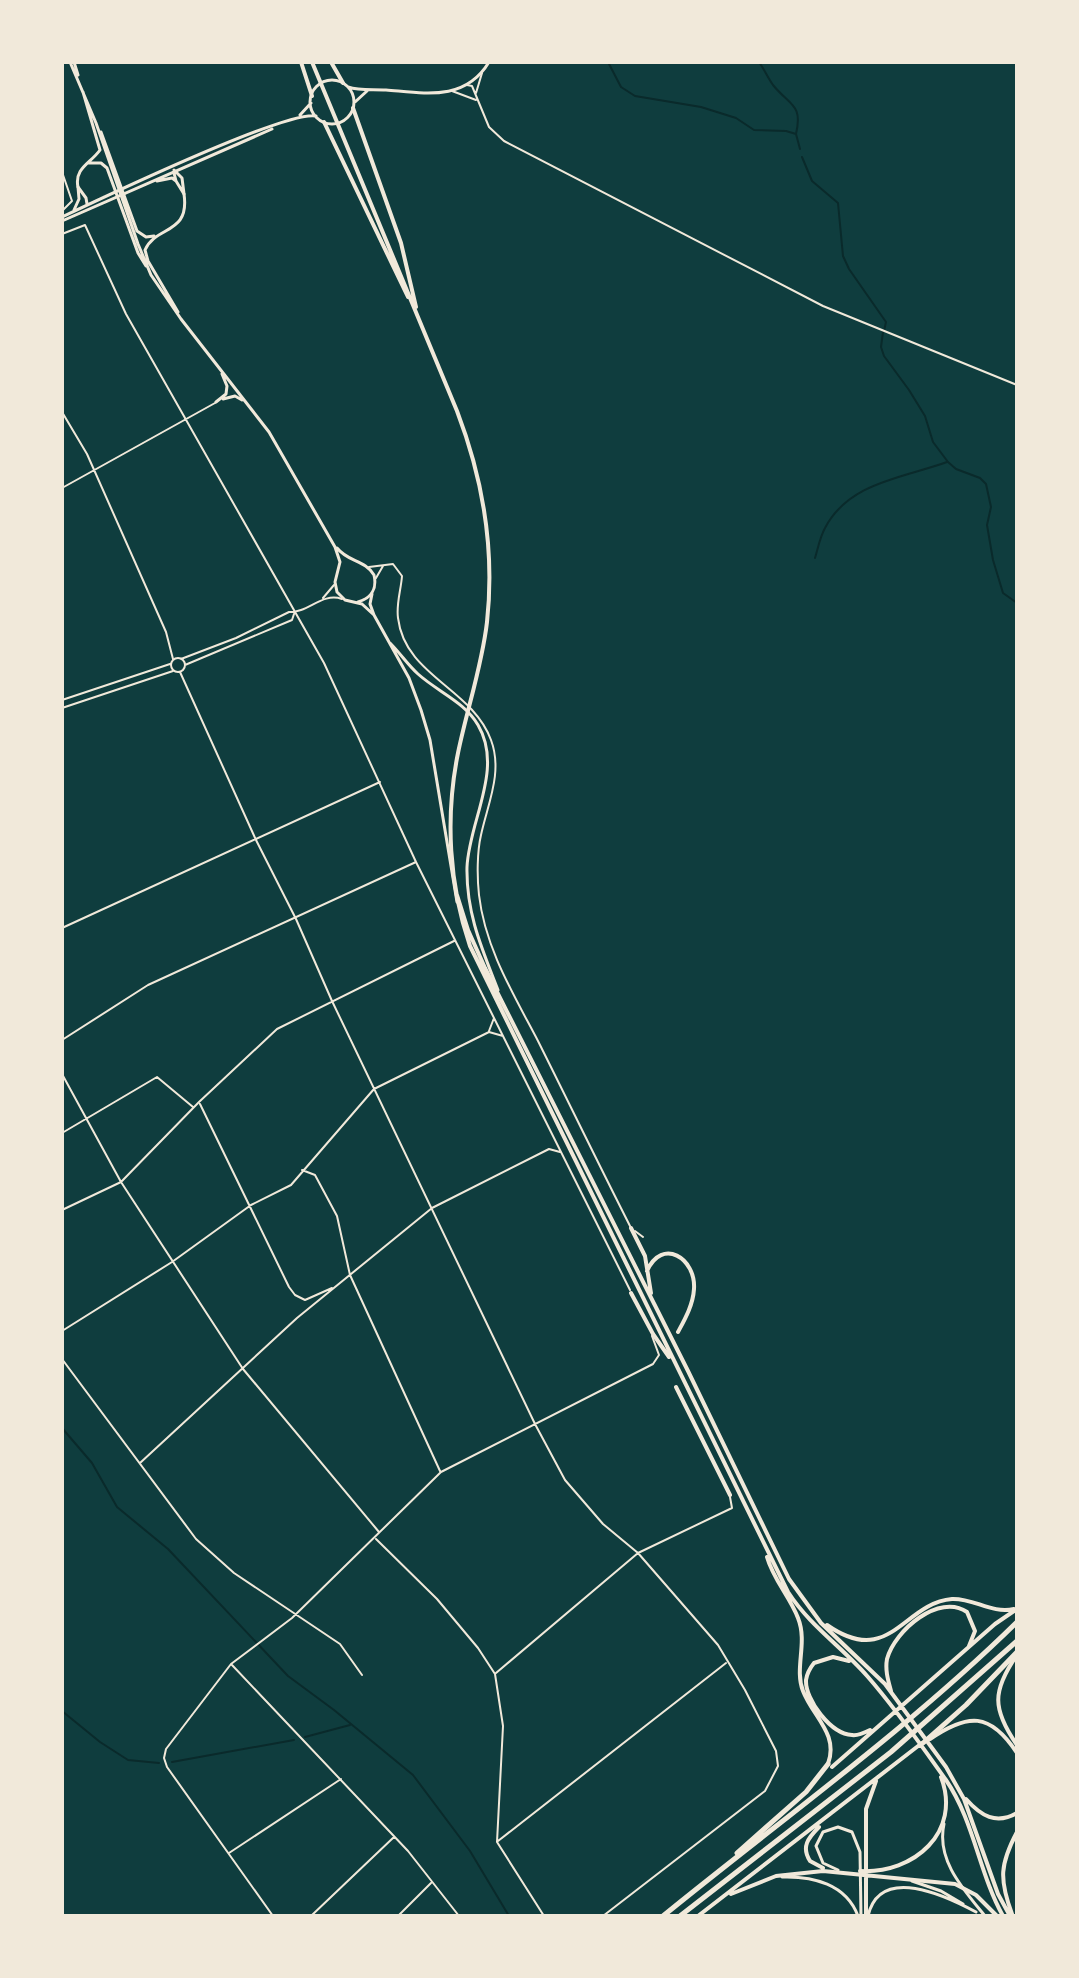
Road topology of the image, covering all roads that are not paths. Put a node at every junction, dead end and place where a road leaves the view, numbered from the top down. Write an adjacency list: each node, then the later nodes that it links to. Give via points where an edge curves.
1 (72, 62): 10 (street)
2 (301, 62): 14 (highway)
3 (312, 62): 49 (highway)
4 (331, 62): 7 (highway)
5 (489, 62): 6 (street)
6 (483, 71): 8 (street); 13 (street)
7 (343, 83): 9 (street); 14 (street, via 323,82)
8 (467, 85): 12 (street); 13 (street); 15 (street)
9 (348, 87): 11 (street); 18 (street)
10 (83, 88): 22 (street); 24 (street, via 100,150)
11 (374, 90): 12 (street, via 426,95); 18 (street, via 363,93)
12 (452, 91): 15 (street)
13 (476, 94): 16 (street)
14 (312, 96): 17 (street)
15 (471, 96): 16 (street)
16 (477, 100): 53 (street, via 489,127 504,141 823,306)
17 (311, 103): 19 (street); 20 (street)
18 (354, 106): 21 (street, via 342,121); 50 (highway, via 401,243)
19 (300, 115): 20 (street); 23 (street)
20 (316, 116): 21 (street)
21 (324, 122): 49 (highway)
22 (96, 123): 47 (street, via 137,231); 48 (street)
23 (278, 125): 25 (street); 26 (street)
24 (88, 163): 33 (street, via 77,174); 48 (street, via 107,168)
25 (193, 164): 28 (street); 30 (street)
26 (179, 165): 27 (street); 28 (street)
27 (167, 170): 28 (street); 34 (street)
28 (175, 171): 30 (street); 31 (street); 32 (street)
29 (62, 172): 42 (street, via 72,195)
30 (182, 178): 36 (street)
31 (176, 181): 32 (street); 36 (street)
32 (146, 184): 34 (street)
33 (78, 187): 37 (street); 39 (street)
34 (126, 189): 35 (street)
35 (114, 194): 38 (street); 40 (street)
36 (184, 194): 47 (street, via 179,221)
37 (85, 195): 38 (street); 41 (street)
38 (106, 196): 41 (street)
39 (79, 199): 41 (street); 44 (street)
40 (95, 205): 41 (street); 43 (street)
41 (86, 206): 43 (street); 44 (street)
42 (62, 211)
43 (83, 211): 45 (street)
44 (71, 213): 45 (street)
45 (62, 219)
46 (62, 234): 57 (street, via 85,225 126,314)
47 (158, 236): 51 (street, via 145,250 148,261)
48 (148, 268): 51 (street)
49 (414, 306): 50 (highway)
50 (418, 316): 85 (highway, via 468,441 485,507 490,555 485,639 452,797)
51 (181, 319): 52 (street)
52 (221, 371): 54 (street, via 226,394); 55 (street)
53 (1017, 385)
54 (216, 402): 55 (street, via 235,396); 57 (street)
55 (246, 403): 60 (street, via 275,441)
56 (62, 412): 58 (street)
57 (185, 419): 58 (street); 71 (street)
58 (93, 471): 59 (street); 74 (street, via 166,632)
59 (62, 488)
60 (335, 547): 61 (street); 64 (street)
61 (355, 562): 63 (street); 64 (street)
62 (383, 566): 63 (street); 65 (street); 108 (street, via 393,564 402,576 397,608 407,649 474,710 492,743 497,770 480,839 479,895 491,947)
63 (369, 567): 65 (street)
64 (338, 570): 66 (street)
65 (375, 579): 67 (street)
66 (335, 582): 68 (street); 69 (street)
67 (372, 594): 70 (street); 72 (street)
68 (322, 599): 69 (street); 71 (street)
69 (345, 600): 70 (street)
70 (358, 602): 72 (street)
71 (295, 613): 75 (street); 77 (street, via 292,620); 82 (street)
72 (374, 615): 73 (street)
73 (390, 643): 86 (street, via 409,678 430,740); 90 (street, via 416,673 472,715 486,744 488,770 471,835 467,880 474,930)
74 (173, 659): 75 (street); 76 (street)
75 (181, 659): 77 (street)
76 (170, 664): 78 (street); 80 (street)
77 (185, 665): 79 (street)
78 (173, 671): 79 (street); 81 (street)
79 (180, 672): 83 (street)
80 (62, 700)
81 (62, 708)
82 (381, 782): 83 (street); 84 (street)
83 (256, 840): 87 (street); 88 (street)
84 (416, 862): 87 (street); 89 (street)
85 (457, 893): 86 (highway); 90 (highway)
86 (457, 902): 119 (highway, via 482,975)
87 (296, 919): 91 (street); 95 (street, via 148,985)
88 (62, 928)
89 (455, 941): 91 (street); 92 (street)
90 (500, 995): 115 (highway)
91 (332, 1001): 97 (street); 98 (street, via 277,1029)
92 (494, 1016): 93 (street); 94 (street)
93 (489, 1032): 94 (street); 97 (street)
94 (505, 1037): 102 (street)
95 (62, 1040)
96 (62, 1074): 100 (street)
97 (374, 1089): 103 (street); 106 (street)
98 (199, 1102): 99 (street); 105 (street)
99 (193, 1108): 100 (street, via 157,1077); 104 (street)
100 (87, 1120): 101 (street); 104 (street)
101 (62, 1133)
102 (562, 1153): 106 (street, via 549,1149); 114 (street)
103 (302, 1170): 105 (street, via 291,1185); 112 (street, via 315,1175 337,1216)
104 (121, 1182): 107 (street); 110 (street)
105 (251, 1205): 110 (street); 113 (street, via 295,1295 305,1300)
106 (432, 1208): 112 (street); 122 (street)
107 (62, 1210)
108 (631, 1228): 109 (street); 111 (highway)
109 (643, 1237)
110 (172, 1262): 116 (street); 120 (street)
111 (647, 1271): 115 (highway); 117 (highway, via 668,1254 690,1267 694,1294)
112 (350, 1275): 113 (street); 124 (street)
113 (337, 1286): 120 (street)
114 (631, 1293): 119 (highway); 122 (street, via 658,1358)
115 (655, 1306): 132 (highway, via 784,1571)
116 (62, 1331)
117 (678, 1332)
118 (62, 1359): 123 (street)
119 (675, 1366): 128 (highway)
120 (243, 1369): 123 (street); 126 (street)
121 (676, 1387): 125 (highway)
122 (535, 1424): 124 (street); 129 (street, via 565,1480 603,1524)
123 (140, 1463): 131 (street, via 196,1539)
124 (441, 1472): 126 (street)
125 (730, 1495): 129 (street, via 732,1508)
126 (380, 1533): 127 (street)
127 (375, 1538): 131 (street); 140 (street, via 437,1599)
128 (766, 1551): 138 (highway, via 802,1612); 147 (highway, via 801,1627 801,1684 829,1738)
129 (638, 1553): 137 (street); 140 (street)
130 (1017, 1608): 132 (highway, via 1002,1611 948,1600 890,1633 868,1639 841,1634); 135 (highway)
131 (295, 1615): 139 (street); 141 (street, via 340,1644)
132 (815, 1616): 142 (highway)
133 (1017, 1622): 161 (highway, via 894,1733)
134 (1017, 1641): 175 (highway, via 913,1734)
135 (963, 1653): 142 (highway, via 974,1635 970,1615 954,1605 932,1610 891,1650 886,1669); 143 (highway)
136 (1017, 1654): 144 (highway); 145 (highway, via 997,1701)
137 (728, 1662): 157 (street); 173 (street, via 771,1738 778,1766 765,1791)
138 (854, 1663): 143 (highway, via 833,1657 814,1663 806,1679 810,1697 845,1734 865,1733); 144 (highway)
139 (231, 1664): 149 (street); 158 (street, via 164,1758)
140 (495, 1674): 157 (street, via 503,1726)
141 (362, 1675)
142 (892, 1693): 144 (highway)
143 (882, 1723): 147 (highway)
144 (925, 1745): 146 (highway, via 960,1722 978,1719 1002,1733); 148 (highway); 150 (highway); 151 (highway)
145 (1017, 1745)
146 (1017, 1753)
147 (830, 1766): 161 (highway, via 798,1802)
148 (939, 1771): 154 (highway, via 948,1802); 179 (highway, via 959,1805)
149 (341, 1779): 156 (street); 158 (street)
150 (878, 1779): 152 (highway); 177 (highway, via 866,1809)
151 (960, 1791): 153 (highway, via 988,1817 1004,1819); 180 (highway, via 998,1894)
152 (835, 1812): 159 (highway, via 809,1837 805,1850 814,1866); 166 (highway)
153 (1017, 1813)
154 (944, 1824): 162 (highway, via 923,1850); 167 (street, via 948,1864)
155 (1017, 1832): 180 (highway, via 1002,1875)
156 (394, 1837): 164 (street); 169 (street)
157 (497, 1842): 172 (street)
158 (228, 1853): 168 (street)
159 (838, 1870): 160 (highway); 177 (street, via 823,1863 816,1846 823,1832 838,1827 852,1832 860,1847)
160 (858, 1872): 162 (highway); 165 (highway, via 798,1872)
161 (716, 1873): 174 (highway)
162 (870, 1873): 163 (highway)
163 (897, 1878): 167 (street, via 941,1891); 178 (highway, via 955,1884 971,1891)
164 (433, 1882): 170 (street); 171 (street)
165 (753, 1884): 166 (highway); 177 (street, via 789,1877 820,1881 843,1894)
166 (720, 1899): 176 (highway)
167 (980, 1915): 177 (street, via 945,1898 897,1887 879,1894)
168 (273, 1916)
169 (311, 1916)
170 (398, 1916)
171 (459, 1916)
172 (544, 1916)
173 (603, 1916)
174 (663, 1916)
175 (680, 1916)
176 (698, 1916)
177 (863, 1916)
178 (997, 1916)
179 (1003, 1916)
180 (1012, 1916)

